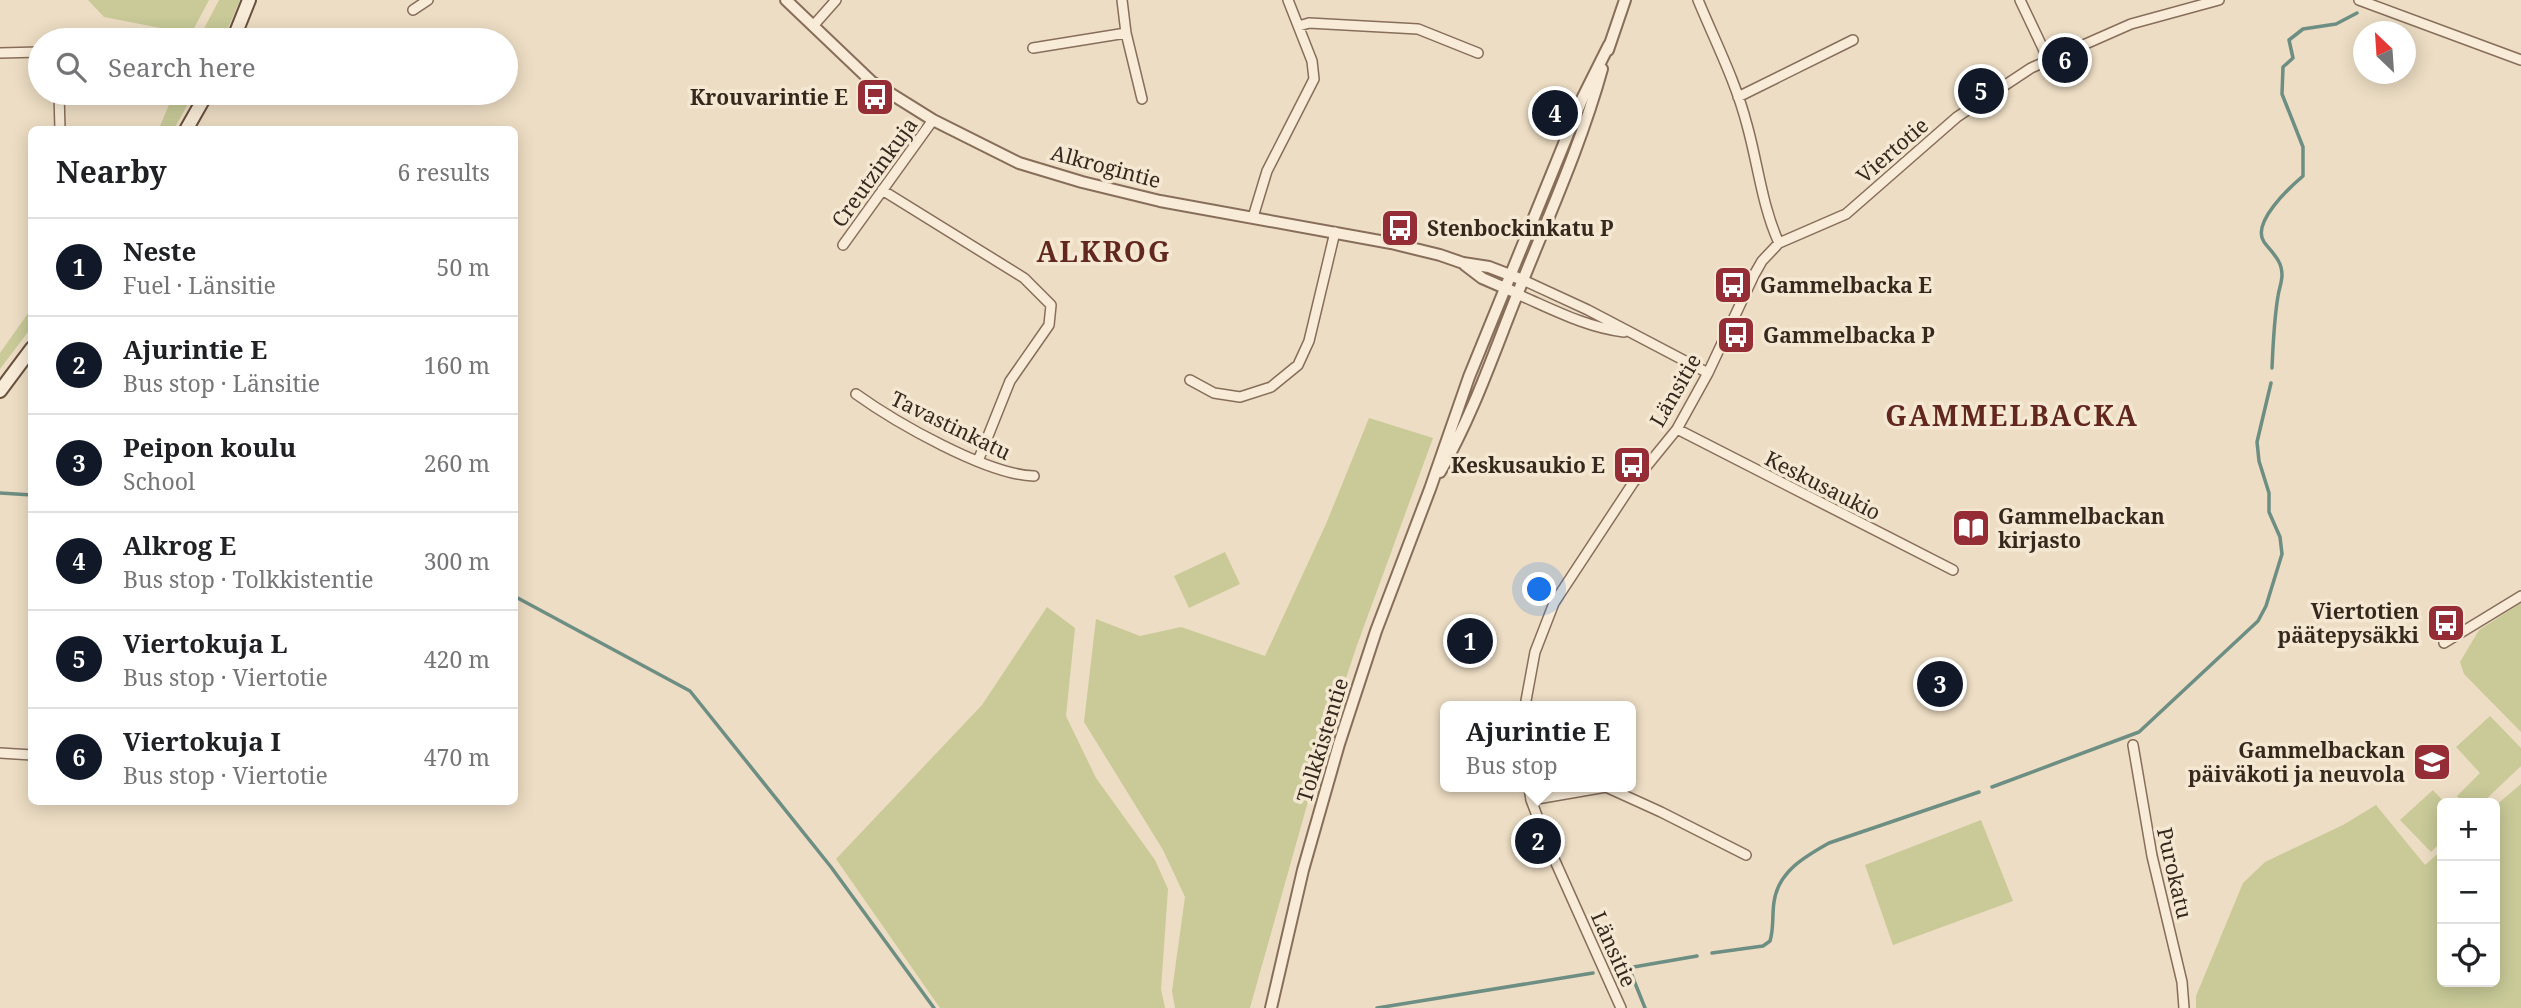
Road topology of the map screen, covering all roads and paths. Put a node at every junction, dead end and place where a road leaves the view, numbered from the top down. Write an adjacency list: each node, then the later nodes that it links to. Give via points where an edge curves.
1 (249, 0): 15 (main road)
2 (428, 0): 12 (street)
3 (786, 0): 13 (street, Alkrogintie)
4 (836, 0): 13 (street)
5 (1122, 0): 16 (street)
6 (1288, 0): 14 (street)
7 (1625, 0): 18 (street, Tolkkistentie)
8 (1698, 0): 25 (street)
9 (2020, 0): 23 (street)
10 (2219, 0): 23 (street, Viertotie, via 2131,24)
11 (2359, 0): 24 (street)
12 (413, 10)
13 (813, 26): 29 (street, Alkrogintie, via 872,82)
14 (1299, 26): 22 (street, via 1418,29); 33 (street, via 1314,79 1267,171)
15 (238, 28)
16 (1126, 33): 19 (street); 26 (street)
17 (1853, 40): 25 (street)
18 (1609, 45): 38 (street, Tolkkistentie); 39 (street, Tolkkistentie, via 1568,171)
19 (1033, 48)
20 (28, 52): 21 (street)
21 (0, 53)
22 (1478, 53)
23 (2048, 59): 35 (street, Viertotie, via 1957,117 1846,214)
24 (2521, 60)
25 (1738, 97): 35 (street)
26 (1142, 99)
27 (59, 105): 30 (street)
28 (200, 105): 31 (main road)
29 (933, 120): 32 (street, Creutzinkuja); 33 (street, Alkrogintie, via 1019,163 1160,201)
30 (60, 126)
31 (188, 126)
32 (882, 190): 36 (street, Creutzinkuja); 49 (street, via 1024,278 1051,305 1049,325 1010,382)
33 (1253, 217): 34 (street, Alkrogintie)
34 (1335, 232): 37 (street, Alkrogintie); 45 (street, via 1309,341 1298,365 1271,387 1240,397 1214,393)
35 (1779, 243): 44 (street, Länsitie, via 1754,275)
36 (843, 244)
37 (1463, 263): 38 (street, Alkrogintie); 40 (street, Alkrogintie)
38 (1510, 276): 39 (street, Alkrogintie); 40 (street, Tolkkistentie)
39 (1522, 280): 41 (street, Tolkkistentie); 42 (street)
40 (1505, 288): 41 (street, Alkrogintie); 51 (street, Tolkkistentie)
41 (1517, 293): 42 (street, via 1581,322); 51 (street, Tolkkistentie, via 1483,382)
42 (1629, 333): 44 (street)
43 (28, 353): 46 (main road)
44 (1708, 373): 48 (street, Länsitie)
45 (1190, 380)
46 (0, 391)
47 (856, 394): 49 (street, Tavastinkatu)
48 (1677, 429): 52 (street, Keskusaukio); 55 (street, Länsitie, via 1633,483 1554,603 1535,652)
49 (978, 461): 50 (street, Tavastinkatu, via 1019,476)
50 (1034, 476)
51 (1430, 489): 64 (street, Tolkkistentie, via 1339,744)
52 (1953, 570)
53 (2521, 596): 54 (street)
54 (2444, 643)
55 (1526, 701)
56 (2133, 746): 66 (street, Purokatu)
57 (0, 753): 58 (street)
58 (28, 755)
59 (1530, 792): 62 (street, Länsitie)
60 (1577, 792): 62 (street)
61 (1617, 792): 63 (street)
62 (1531, 800): 65 (street, Länsitie)
63 (1746, 855)
64 (1271, 1008)
65 (1621, 1008)
66 (2184, 1008)

